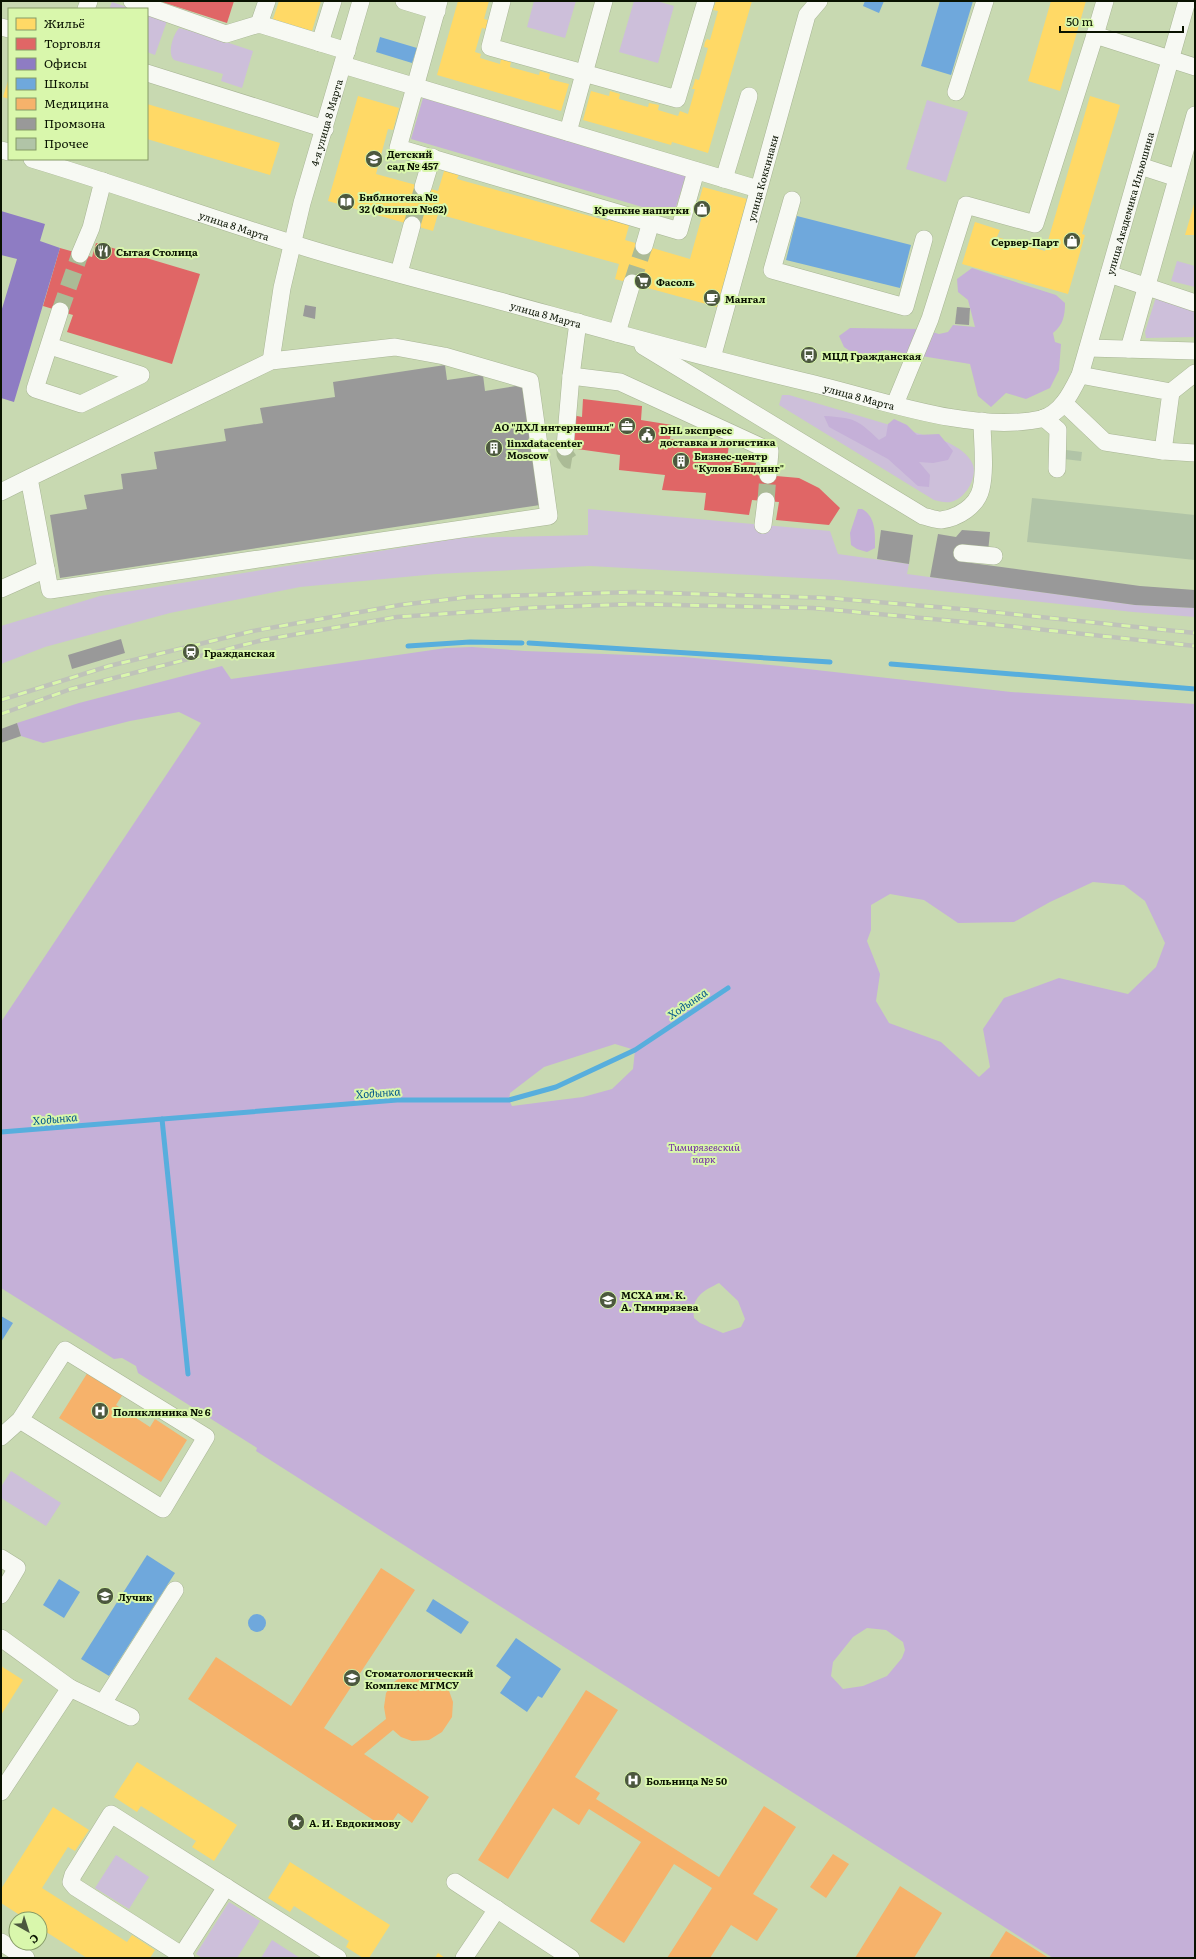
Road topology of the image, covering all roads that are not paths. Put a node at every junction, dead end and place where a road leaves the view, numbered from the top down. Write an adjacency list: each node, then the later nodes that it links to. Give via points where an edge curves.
1 (132, 1): 14 (street, via 226,34)
2 (267, 1): 14 (street)
3 (333, 1): 16 (street)
4 (361, 1): 17 (street, 4-я улица 8 Марта)
5 (404, 1): 13 (street)
6 (502, 1): 21 (street, via 490,47)
7 (604, 1): 21 (street)
8 (706, 1): 21 (street, via 677,99)
9 (818, 1): 36 (street, улица Коккинаки, via 807,15)
10 (985, 1): 23 (street)
11 (1105, 1): 15 (street)
12 (1187, 1): 18 (street, улица Академика Ильюшина)
13 (438, 6): 22 (street)
14 (258, 24): 16 (street)
15 (1095, 35): 18 (street); 63 (street, via 1035,224 966,205 930,319)
16 (320, 43): 17 (street)
17 (345, 58): 22 (street); 26 (street, 4-я улица 8 Марта)
18 (1170, 59): 19 (street); 30 (street, улица Академика Ильюшина)
19 (1195, 67)
20 (148, 73): 26 (street)
21 (585, 73): 27 (street)
22 (416, 87): 27 (street); 28 (street, via 398,148)
23 (956, 92)
24 (749, 96): 33 (street)
25 (1195, 115): 32 (street)
26 (325, 129): 41 (street, 4-я улица 8 Марта)
27 (568, 132): 31 (street)
28 (432, 157): 35 (street); 38 (street)
29 (35, 160): 34 (street, улица 8 Марта)
30 (1140, 166): 32 (street); 45 (street, улица Академика Ильюшина)
31 (696, 171): 33 (street); 38 (street, via 679,231)
32 (1177, 178): 47 (street)
33 (724, 179): 36 (street)
34 (103, 181): 41 (street, улица 8 Марта); 43 (street, via 91,228)
35 (423, 187)
36 (758, 189): 56 (street, улица Коккинаки)
37 (792, 200): 40 (street, via 772,270 905,306)
38 (651, 222): 42 (street)
39 (412, 225): 44 (street)
40 (924, 239)
41 (292, 244): 44 (street, улица 8 Марта); 57 (street, 4-я улица 8 Марта)
42 (644, 246)
43 (80, 254)
44 (399, 273): 50 (street, улица 8 Марта)
45 (1109, 274): 47 (street); 53 (street, улица Академика Ильюшина)
46 (632, 283): 51 (street)
47 (1145, 286): 48 (street); 54 (street)
48 (1195, 303)
49 (60, 311): 52 (street)
50 (578, 322): 51 (street, улица 8 Марта); 60 (street)
51 (622, 334): 56 (street, улица 8 Марта); 65 (street, via 923,516 940,520 959,514 969,508 981,490)
52 (50, 346): 52 (street, via 35,389 81,404 141,375)
53 (1088, 348): 54 (street); 59 (street, улица Академика Ильюшина)
54 (1129, 349): 55 (street)
55 (1195, 351)
56 (712, 358): 63 (street, улица 8 Марта)
57 (270, 361): 71 (street); 77 (street, via 395,348 444,356 530,381 549,516 50,590)
58 (1195, 373): 61 (street)
59 (1080, 375): 61 (street); 62 (street, улица Академика Ильюшина)
60 (570, 376): 66 (street); 70 (street, via 620,382 770,452)
61 (1171, 392): 67 (street)
62 (1064, 403): 64 (street, улица 8 Марта); 67 (street, via 1105,442)
63 (895, 404): 65 (street, улица 8 Марта, via 952,418)
64 (1044, 418): 65 (street, улица 8 Марта, via 1008,422); 69 (street, via 1058,430)
65 (982, 421)
66 (564, 447)
67 (1163, 451): 68 (street)
68 (1195, 453)
69 (1057, 469)
70 (768, 475)
71 (29, 478): 72 (street); 77 (street)
72 (1, 492)
73 (766, 501): 74 (street)
74 (763, 525)
75 (962, 552): 76 (street)
76 (994, 556)
77 (46, 569): 78 (street)
78 (1, 589)
79 (20, 1420): 79 (street, via 65,1350 206,1437 163,1509); 80 (street)
80 (1, 1437)
81 (1, 1558): 83 (street, via 17,1568)
82 (175, 1590): 86 (street)
83 (1, 1595)
84 (1, 1638): 85 (street)
85 (70, 1688): 86 (street); 88 (street)
86 (103, 1703): 87 (street)
87 (131, 1717)
88 (1, 1792)
89 (455, 1882): 91 (street)
90 (226, 1887): 93 (street); 93 (street, via 111,1814 73,1875 72,1882 75,1887); 95 (street)
91 (496, 1909): 96 (street); 97 (street)
92 (1, 1942): 94 (street)
93 (183, 1957)
94 (26, 1958)
95 (338, 1958)
96 (464, 1958)
97 (571, 1958)

